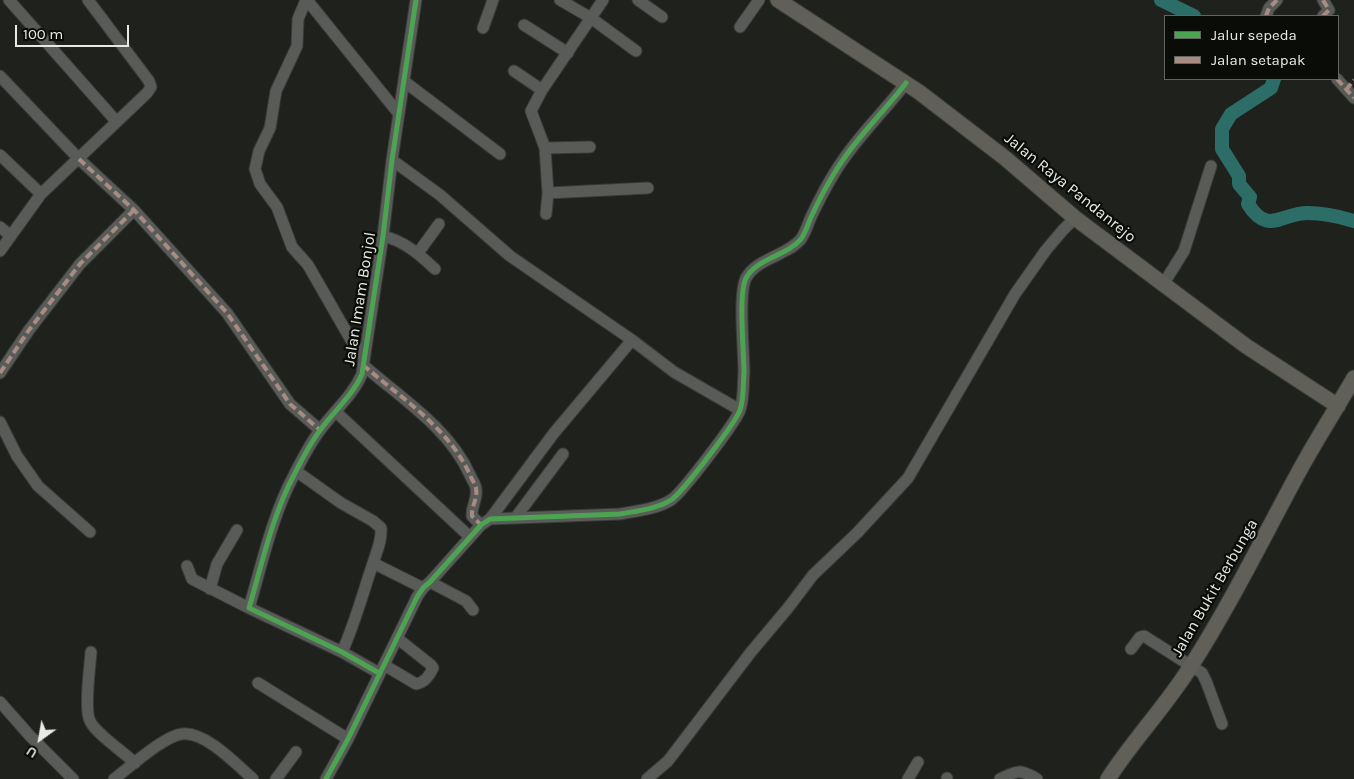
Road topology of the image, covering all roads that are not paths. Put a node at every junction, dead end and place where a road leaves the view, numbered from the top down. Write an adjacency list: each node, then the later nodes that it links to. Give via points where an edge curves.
1 (9, 0): 31 (street)
2 (88, 0): 31 (street, via 151,84 147,93)
3 (307, 0): 30 (street); 54 (street, via 298,19 297,46 276,91 270,128 259,151 255,170 260,184 277,207 292,247 308,265)
4 (416, 0): 26 (street, Jalan Imam Bonjol)
5 (493, 0): 19 (street)
6 (560, 0): 16 (street)
7 (603, 0): 16 (street)
8 (638, 0): 15 (street)
9 (759, 0): 18 (street)
10 (778, 0): 28 (main road, Jalan Raya Pandanrejo)
11 (1277, 0): 13 (street)
12 (1323, 0): 14 (street, via 1329,10)
13 (1266, 15)
14 (1324, 15)
15 (662, 17)
16 (591, 18): 20 (street); 21 (street)
17 (524, 25): 21 (street)
18 (740, 27)
19 (483, 28)
20 (636, 51)
21 (568, 53): 27 (street)
22 (514, 71): 27 (street)
23 (0, 76): 36 (street)
24 (1338, 80): 29 (street)
25 (1354, 80): 29 (street)
26 (405, 82): 30 (street, Jalan Imam Bonjol); 34 (street)
27 (542, 90): 33 (street, via 532,111)
28 (917, 91): 44 (main road, Jalan Raya Pandanrejo, via 1005,158); 58 (street, via 851,147 800,240 752,270 745,280 744,373)
29 (1350, 94)
30 (399, 114): 37 (street, Jalan Imam Bonjol)
31 (116, 121): 36 (street)
32 (590, 147): 33 (street)
33 (545, 148): 40 (street)
34 (500, 154)
35 (0, 155): 41 (street)
36 (79, 159): 41 (street); 42 (street)
37 (392, 160): 48 (street, Jalan Imam Bonjol); 53 (street, via 440,195 510,256)
38 (1211, 166): 52 (street, via 1184,251)
39 (648, 188): 40 (street)
40 (548, 193): 43 (street)
41 (40, 194): 47 (street)
42 (134, 210): 55 (street, via 80,264); 61 (street, via 227,312 290,404)
43 (546, 214)
44 (1075, 218): 52 (main road, Jalan Raya Pandanrejo); 93 (street, via 1046,250 1015,294 908,478 813,575 668,761)
45 (439, 224): 50 (street)
46 (0, 227): 47 (street)
47 (11, 236): 49 (street)
48 (384, 236): 50 (street); 54 (street, Jalan Imam Bonjol)
49 (0, 251)
50 (418, 253): 51 (street)
51 (435, 269)
52 (1164, 283): 57 (main road, Jalan Raya Pandanrejo, via 1246,346)
53 (632, 340): 58 (street, via 674,372); 65 (street)
54 (364, 362): 59 (street, Jalan Imam Bonjol, via 358,381); 65 (street, via 455,448 476,489 472,516)
55 (0, 372)
56 (1354, 378): 57 (main road, Jalan Bukit Berbunga)
57 (1338, 406): 79 (main road, Jalan Bukit Berbunga)
58 (740, 410): 64 (street, via 682,490 664,504 620,514)
59 (336, 412): 61 (street, Jalan Imam Bonjol); 68 (street)
60 (0, 422): 67 (street, via 17,456 38,486)
61 (320, 430): 63 (street, Jalan Imam Bonjol)
62 (563, 454): 64 (street)
63 (296, 471): 69 (street, via 380,528 381,540); 73 (street, Jalan Imam Bonjol, via 274,522)
64 (516, 517): 65 (street)
65 (485, 522): 68 (street)
66 (237, 530): 72 (street, via 217,564)
67 (90, 532)
68 (470, 537): 71 (street)
69 (373, 563): 71 (street); 78 (street)
70 (187, 566): 72 (street, via 192,580)
71 (427, 585): 74 (street, via 466,601); 75 (street)
72 (210, 589): 73 (street)
73 (248, 608): 78 (street)
74 (473, 610)
75 (397, 638): 80 (street); 80 (street, via 431,665 431,673 416,684)
76 (1131, 649): 79 (street, via 1144,636)
77 (91, 652): 87 (street, via 90,721)
78 (342, 652): 80 (street)
79 (1191, 666): 83 (street, via 1203,676); 97 (main road, Jalan Bukit Berbunga)
80 (382, 669): 84 (street)
81 (258, 683): 84 (street)
82 (0, 702): 88 (street)
83 (1222, 724)
84 (348, 739): 92 (street)
85 (296, 752): 91 (street)
86 (918, 762): 94 (street)
87 (136, 763): 89 (street); 90 (street, via 170,738 189,734 214,746)
88 (73, 779)
89 (114, 779)
90 (252, 779)
91 (276, 779)
92 (326, 779)
93 (647, 779)
94 (908, 779)
95 (1000, 779): 96 (street, via 1020,771)
96 (1037, 779)
97 (1108, 779)

